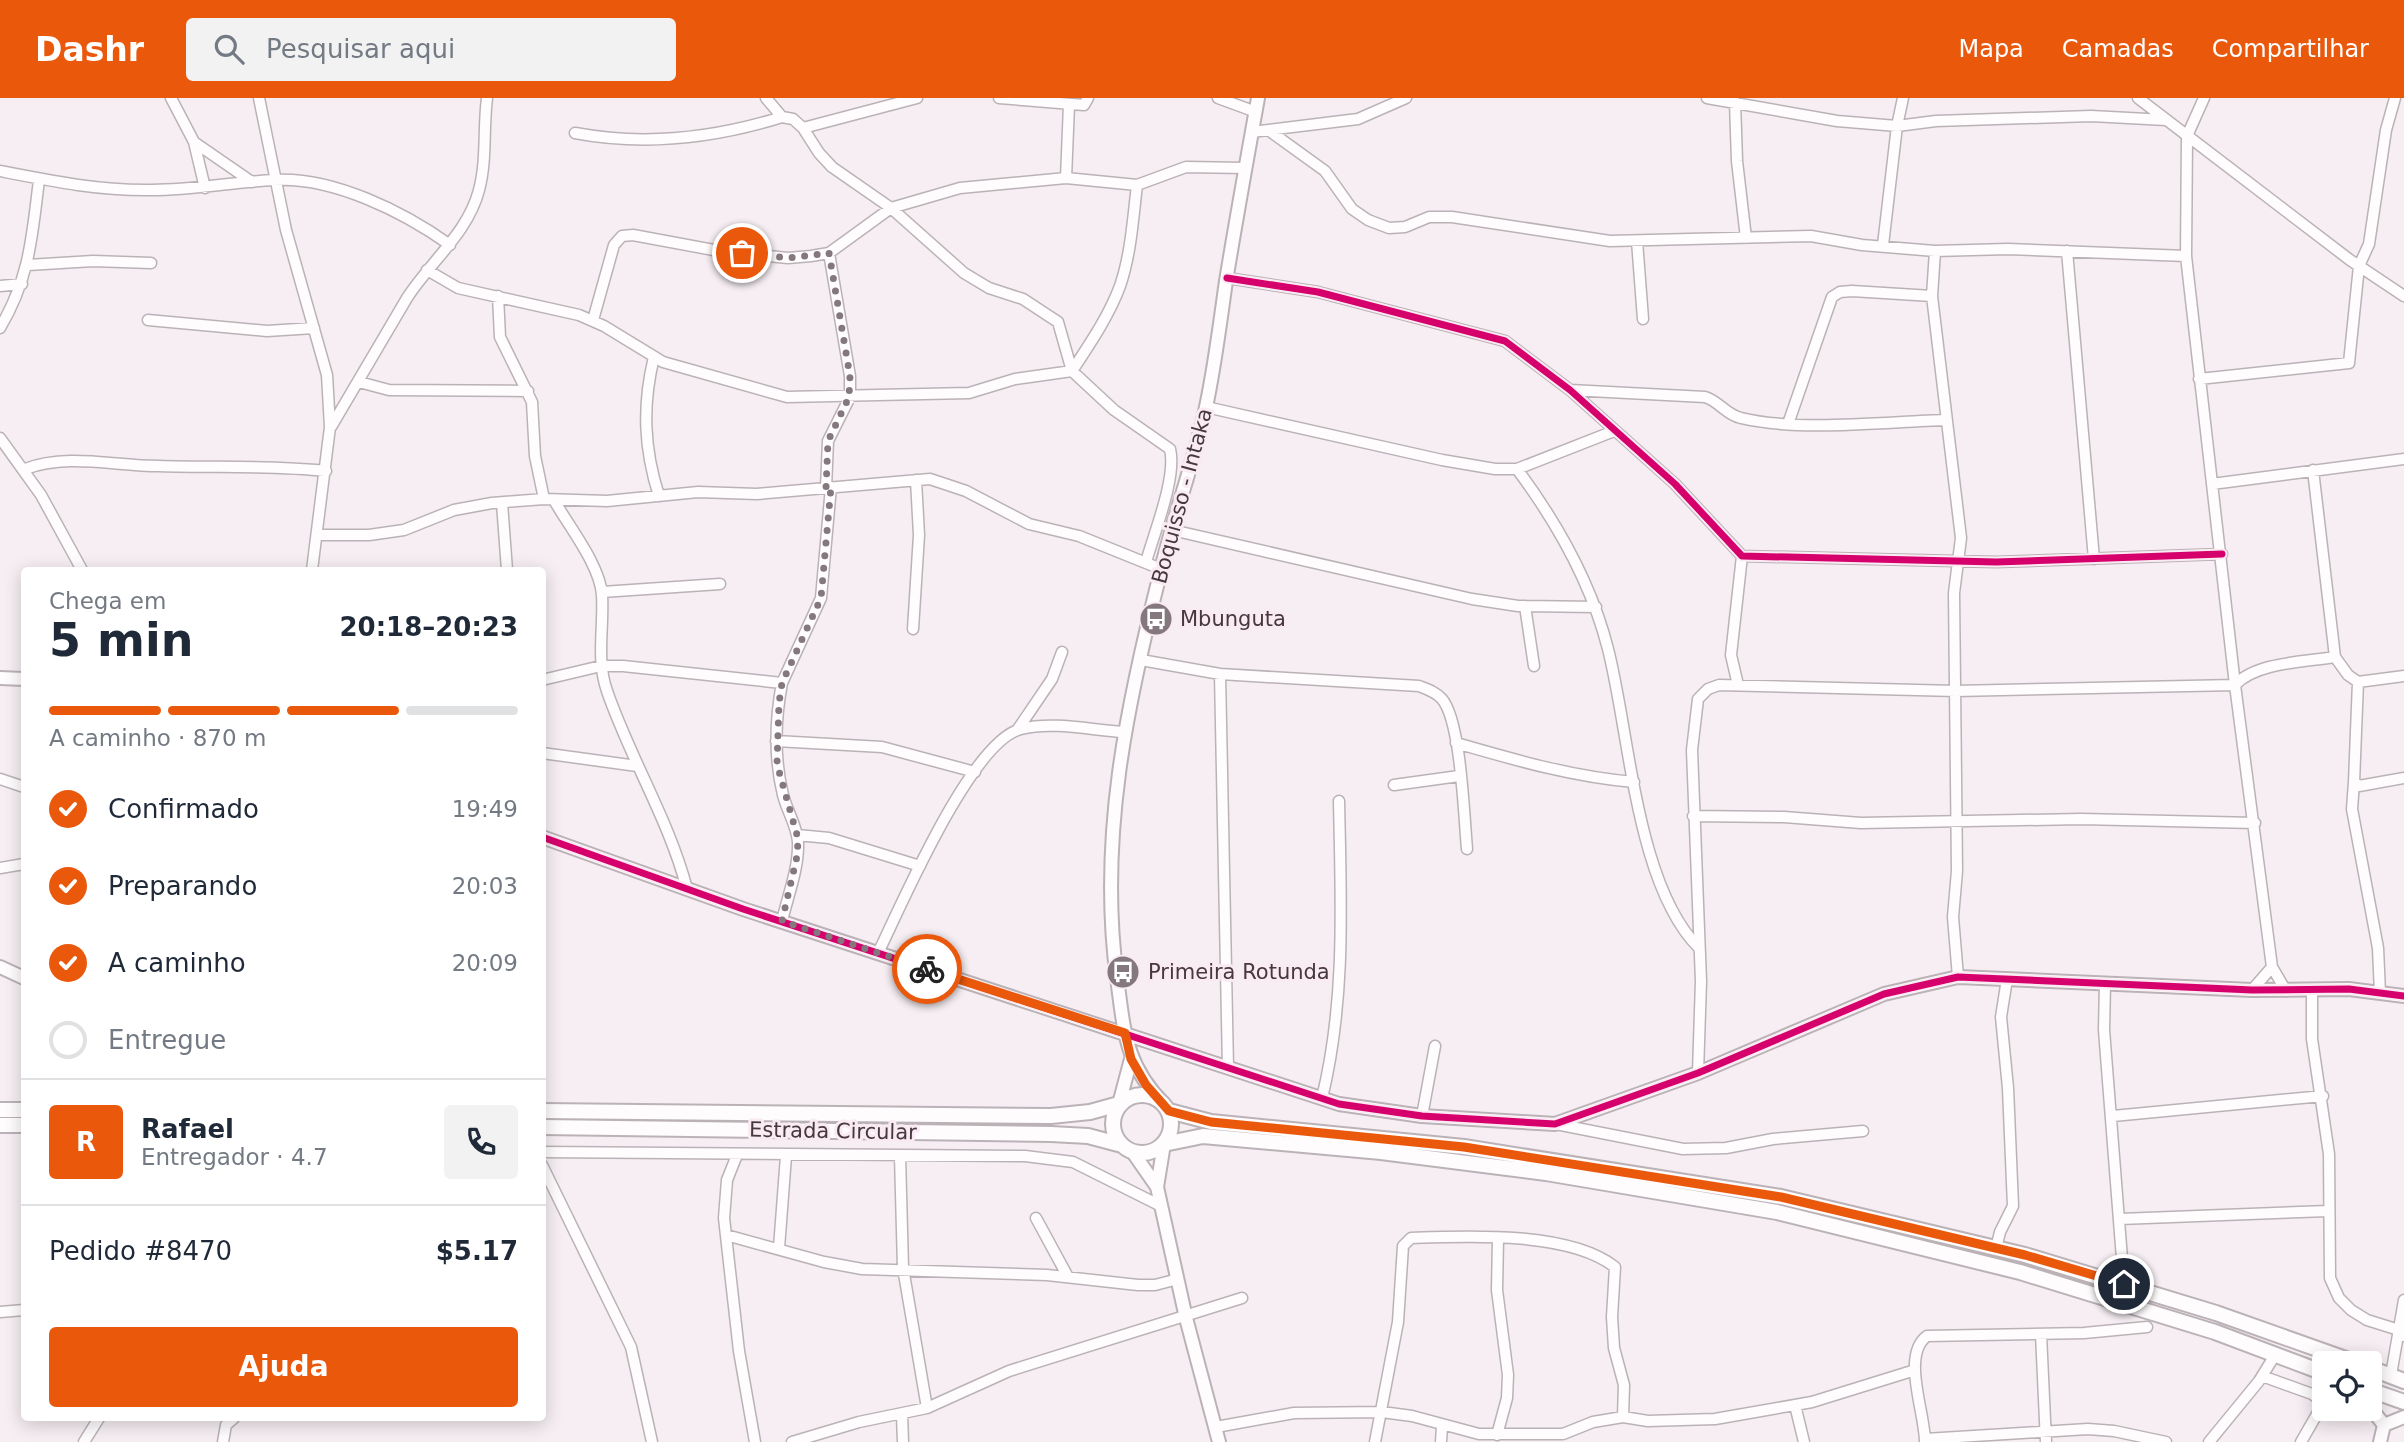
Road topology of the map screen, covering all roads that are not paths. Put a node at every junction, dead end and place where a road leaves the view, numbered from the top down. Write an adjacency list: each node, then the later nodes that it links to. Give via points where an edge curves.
1 (171, 98): 28 (street)
2 (259, 98): 33 (street)
3 (488, 98): 40 (street, via 478,193)
4 (766, 98): 20 (street)
5 (916, 98): 23 (street)
6 (999, 98): 18 (street)
7 (1088, 98): 18 (street, via 1084,105)
8 (1218, 98): 19 (street)
9 (1258, 98): 19 (street, Boquisso - Intaka)
10 (1406, 98): 25 (street, via 1358,119)
11 (1707, 98): 17 (street)
12 (1903, 98): 22 (street)
13 (2140, 98): 21 (street)
14 (2204, 98): 27 (street)
15 (2395, 98): 48 (street, via 2369,244)
16 (1747, 101): 17 (street); 22 (street, via 1837,121)
17 (1735, 102): 38 (street)
18 (1069, 105): 31 (street)
19 (1256, 112): 24 (street, Boquisso - Intaka)
20 (782, 117): 23 (street); 26 (street, via 674,138 635,141)
21 (2166, 120): 22 (street, via 2091,116); 27 (street)
22 (1896, 126): 41 (street)
23 (803, 128): 37 (street, via 832,167)
24 (1252, 132): 25 (street); 29 (street, Boquisso - Intaka)
25 (1271, 132): 39 (street, via 1325,170 1352,209 1389,228 1429,217 1452,217)
26 (575, 133)
27 (2187, 136): 45 (street); 48 (street)
28 (194, 142): 34 (street); 36 (street)
29 (1245, 167): 35 (street, via 1186,167); 50 (street, Boquisso - Intaka)
30 (0, 171): 32 (street)
31 (1066, 178): 35 (street); 37 (street, via 960,188)
32 (39, 180): 36 (street, via 94,188); 47 (street)
33 (275, 180): 34 (street); 40 (street, via 304,181 382,205); 60 (street)
34 (252, 182): 36 (street)
35 (1137, 185): 62 (street, via 1120,286)
36 (205, 188)
37 (891, 208): 44 (street); 62 (street, via 964,273 1040,308 1058,322)
38 (1746, 238): 39 (street); 41 (street, via 1811,236)
39 (1637, 241): 56 (street)
40 (450, 245): 49 (street)
41 (1883, 245): 42 (street)
42 (1935, 251): 43 (street); 54 (street)
43 (2067, 251): 45 (street); 90 (street)
44 (829, 253): 58 (street, via 788,258 622,236 614,245); 67 (street, via 850,376)
45 (2186, 256): 63 (street)
46 (151, 263): 47 (street)
47 (28, 265): 51 (street)
48 (2359, 266): 55 (street); 63 (street, via 2346,365)
49 (427, 270): 53 (street, via 458,288); 64 (street)
50 (1227, 278): 65 (street, via 1318,292 1492,335 1527,355); 68 (street, Boquisso - Intaka)
51 (22, 284): 52 (street); 59 (street)
52 (0, 286)
53 (498, 296): 58 (street); 66 (street, via 500,337)
54 (1932, 296): 69 (street); 70 (street, via 1852,291 1832,297)
55 (2404, 296)
56 (1643, 319)
57 (148, 320): 60 (street, via 267,331)
58 (593, 320): 61 (street)
59 (0, 328)
60 (314, 328): 71 (street, via 327,375)
61 (654, 357): 67 (street, via 787,397); 82 (street, via 646,393 646,440)
62 (1072, 371): 67 (street, via 1015,379 969,393); 91 (street, via 1114,410 1170,449 1166,488)
63 (2199, 379): 80 (street)
64 (359, 382): 66 (street, via 400,391); 71 (street)
65 (1570, 390): 70 (street, via 1705,397 1734,416); 72 (street)
66 (528, 391): 83 (street, via 535,456)
67 (849, 397): 81 (street, via 828,441)
68 (1206, 407): 76 (street, via 1442,460); 85 (street, Boquisso - Intaka)
69 (1945, 420): 70 (street); 89 (street, via 1960,517)
70 (1788, 424)
71 (330, 427): 78 (street)
72 (1614, 431): 76 (street); 88 (street, via 1675,484)
73 (0, 438): 75 (street)
74 (2404, 458): 77 (street)
75 (25, 469): 78 (street, via 68,459 117,465 274,465); 92 (street)
76 (1517, 469): 99 (street, via 1558,528)
77 (2313, 470): 80 (street); 102 (street)
78 (327, 471): 86 (street)
79 (916, 480): 81 (street); 91 (street, via 945,482 1029,524 1079,536); 100 (street, via 919,535)
80 (2212, 484): 87 (street)
81 (829, 487): 82 (street); 112 (street, via 821,598)
82 (659, 496): 83 (street)
83 (549, 500): 84 (street); 97 (street, via 588,557)
84 (502, 503): 86 (street, via 461,508 404,530 369,536); 94 (street)
85 (1172, 530): 95 (street, Boquisso - Intaka); 98 (street, via 1409,586)
86 (317, 535): 93 (street)
87 (2222, 554): 90 (street); 114 (street)
88 (1742, 556): 89 (street); 113 (street, via 1731,655)
89 (1956, 559): 90 (street); 115 (street)
90 (2094, 559)
91 (1146, 562): 95 (street)
92 (80, 567)
93 (312, 567)
94 (507, 567)
95 (1161, 569): 103 (street, Boquisso - Intaka)
96 (720, 584): 97 (street)
97 (602, 592): 104 (street)
98 (1525, 606): 99 (street); 105 (street)
99 (1596, 607): 126 (street, via 1623,713)
100 (913, 629)
101 (1062, 652): 116 (street, via 1052,679)
102 (2335, 657): 111 (street); 114 (street, via 2269,668 2249,674)
103 (1141, 660): 106 (street); 117 (street, Boquisso - Intaka)
104 (601, 667): 110 (street); 112 (street, via 641,667); 121 (street)
105 (1534, 667)
106 (1220, 674): 119 (street, via 1419,686 1443,700); 158 (street)
107 (2404, 676): 111 (street)
108 (0, 678): 109 (street)
109 (21, 679)
110 (546, 679)
111 (2358, 682): 127 (street)
112 (782, 683): 118 (street)
113 (1738, 685): 115 (street); 131 (street, via 1719,685 1698,699 1692,750)
114 (2235, 685): 115 (street); 132 (street)
115 (1956, 691): 133 (street)
116 (1018, 729): 117 (street); 122 (street)
117 (1123, 732): 155 (street, Boquisso - Intaka, via 1111,863 1114,958)
118 (776, 741): 122 (street, via 882,747); 134 (street, via 784,796)
119 (1456, 743): 123 (street); 126 (street, via 1595,779)
120 (546, 754): 121 (street)
121 (637, 766): 140 (street)
122 (975, 772): 138 (street, via 947,810)
123 (1459, 776): 128 (street); 136 (street)
124 (2404, 778): 127 (street, via 2359,786)
125 (0, 779): 129 (street)
126 (1634, 782): 142 (street, via 1653,867 1680,923)
127 (2354, 782): 153 (street, via 2352,809 2378,948)
128 (1394, 785)
129 (21, 786)
130 (1339, 802): 161 (street, via 1341,977)
131 (1693, 816): 133 (street); 142 (street)
132 (2255, 823): 133 (street, via 2081,819); 145 (street)
133 (1955, 824): 147 (street, via 1953,917)
134 (797, 835): 138 (street, via 830,838); 141 (street, via 797,863)
135 (546, 837): 140 (street)
136 (1467, 849)
137 (21, 864): 139 (street)
138 (920, 866): 143 (street)
139 (0, 868)
140 (687, 889): 141 (street)
141 (782, 921): 143 (street)
142 (1699, 948): 159 (street)
143 (878, 953): 155 (street)
144 (0, 967): 146 (street)
145 (2272, 967): 150 (street); 152 (street)
146 (21, 977)
147 (1958, 977): 148 (street); 159 (street, via 1884,994)
148 (2007, 979): 149 (street); 189 (street, via 2001,1017 2013,1206)
149 (2105, 984): 150 (street); 168 (street, via 2104,1030)
150 (2252, 990): 152 (street)
151 (2312, 990): 152 (street); 153 (street); 160 (street, via 2312,1039)
152 (2286, 991)
153 (2380, 993): 154 (street)
154 (2404, 996)
155 (1125, 1033): 157 (street, Boquisso - Intaka); 158 (street)
156 (1435, 1046): 167 (street)
157 (1131, 1059): 162 (street); 163 (street)
158 (1228, 1068): 161 (street)
159 (1698, 1073): 169 (street)
160 (2323, 1096): 168 (street); 183 (street)
161 (1322, 1098): 167 (street)
162 (1119, 1104): 163 (main road, via 1137,1095 1156,1098); 166 (main road, Estrada Circular, via 1052,1116); 175 (main road, via 1113,1129)
163 (1166, 1107): 174 (main road, via 1171,1132); 189 (main road, via 1211,1122 1464,1147 1781,1197)
164 (0, 1110): 165 (main road)
165 (21, 1110)
166 (546, 1111)
167 (1422, 1116): 169 (street)
168 (2113, 1116): 185 (street)
169 (1555, 1124): 173 (street, via 1682,1149)
170 (0, 1125): 171 (main road)
171 (21, 1125)
172 (546, 1127): 175 (main road, Estrada Circular, via 1051,1134 1088,1136)
173 (1863, 1131)
174 (1164, 1144): 175 (main road, via 1149,1152); 181 (street); 203 (main road, via 1203,1136 1381,1152 1546,1173 1777,1212 2020,1272)
175 (1127, 1148): 181 (street)
176 (548, 1152): 177 (street)
177 (737, 1155): 178 (street); 186 (street, via 724,1194)
178 (786, 1156): 179 (street); 188 (street)
179 (900, 1156): 182 (street, via 1026,1156 1073,1162); 190 (street)
180 (546, 1169): 229 (street, via 631,1347)
181 (1157, 1187): 182 (street)
182 (1161, 1206): 192 (street)
183 (2328, 1211): 185 (street); 200 (street, via 2330,1278 2339,1298 2367,1320)
184 (1036, 1218): 191 (street)
185 (2120, 1219): 193 (street)
186 (726, 1235): 188 (street); 230 (street)
187 (1499, 1239): 212 (street, via 1407,1240); 214 (street, via 1567,1247 1615,1267 1612,1317 1624,1385); 224 (street, via 1497,1290 1508,1375)
188 (779, 1248): 190 (street, via 862,1269)
189 (1996, 1248): 193 (main road)
190 (903, 1268): 191 (street); 211 (street)
191 (1068, 1277): 192 (street, via 1138,1285)
192 (1178, 1279): 198 (street)
193 (2124, 1284): 202 (main road)
194 (1242, 1298): 198 (street)
195 (2404, 1300): 200 (street)
196 (21, 1310): 197 (street)
197 (0, 1312)
198 (1186, 1318): 211 (street, via 1009,1371); 221 (street)
199 (2147, 1327): 201 (street)
200 (2401, 1333): 207 (street)
201 (2040, 1334): 205 (street, via 1927,1336 1916,1349); 222 (street)
202 (2324, 1351)
203 (2275, 1355): 204 (main road); 206 (street)
204 (2312, 1369)
205 (1912, 1371): 210 (street); 225 (street, via 1924,1412)
206 (2262, 1376): 239 (street); 240 (street, via 2324,1402)
207 (2397, 1378)
208 (2382, 1394): 209 (main road)
209 (2404, 1402)
210 (1795, 1405): 214 (street, via 1715,1419); 237 (street)
211 (927, 1408): 213 (street)
212 (1382, 1412): 220 (street); 221 (street, via 1294,1413); 234 (street)
213 (902, 1415): 231 (street); 232 (street)
214 (1623, 1417): 223 (street)
215 (2404, 1417): 219 (street)
216 (97, 1421): 227 (street)
217 (231, 1421): 228 (street)
218 (2381, 1421): 219 (street)
219 (2384, 1425): 241 (street)
220 (1442, 1426): 224 (street); 235 (street)
221 (1216, 1427): 233 (street)
222 (2045, 1430): 225 (street); 226 (street, via 2114,1430); 238 (street)
223 (1563, 1434): 224 (street); 236 (street)
224 (1497, 1435)
225 (1925, 1441)
226 (2160, 1441)
227 (84, 1442)
228 (223, 1442)
229 (652, 1442)
230 (755, 1442)
231 (792, 1442)
232 (903, 1442)
233 (1219, 1442)
234 (1375, 1442)
235 (1441, 1442)
236 (1574, 1442)
237 (1804, 1442)
238 (2046, 1442)
239 (2209, 1442)
240 (2301, 1442)
241 (2380, 1442)

